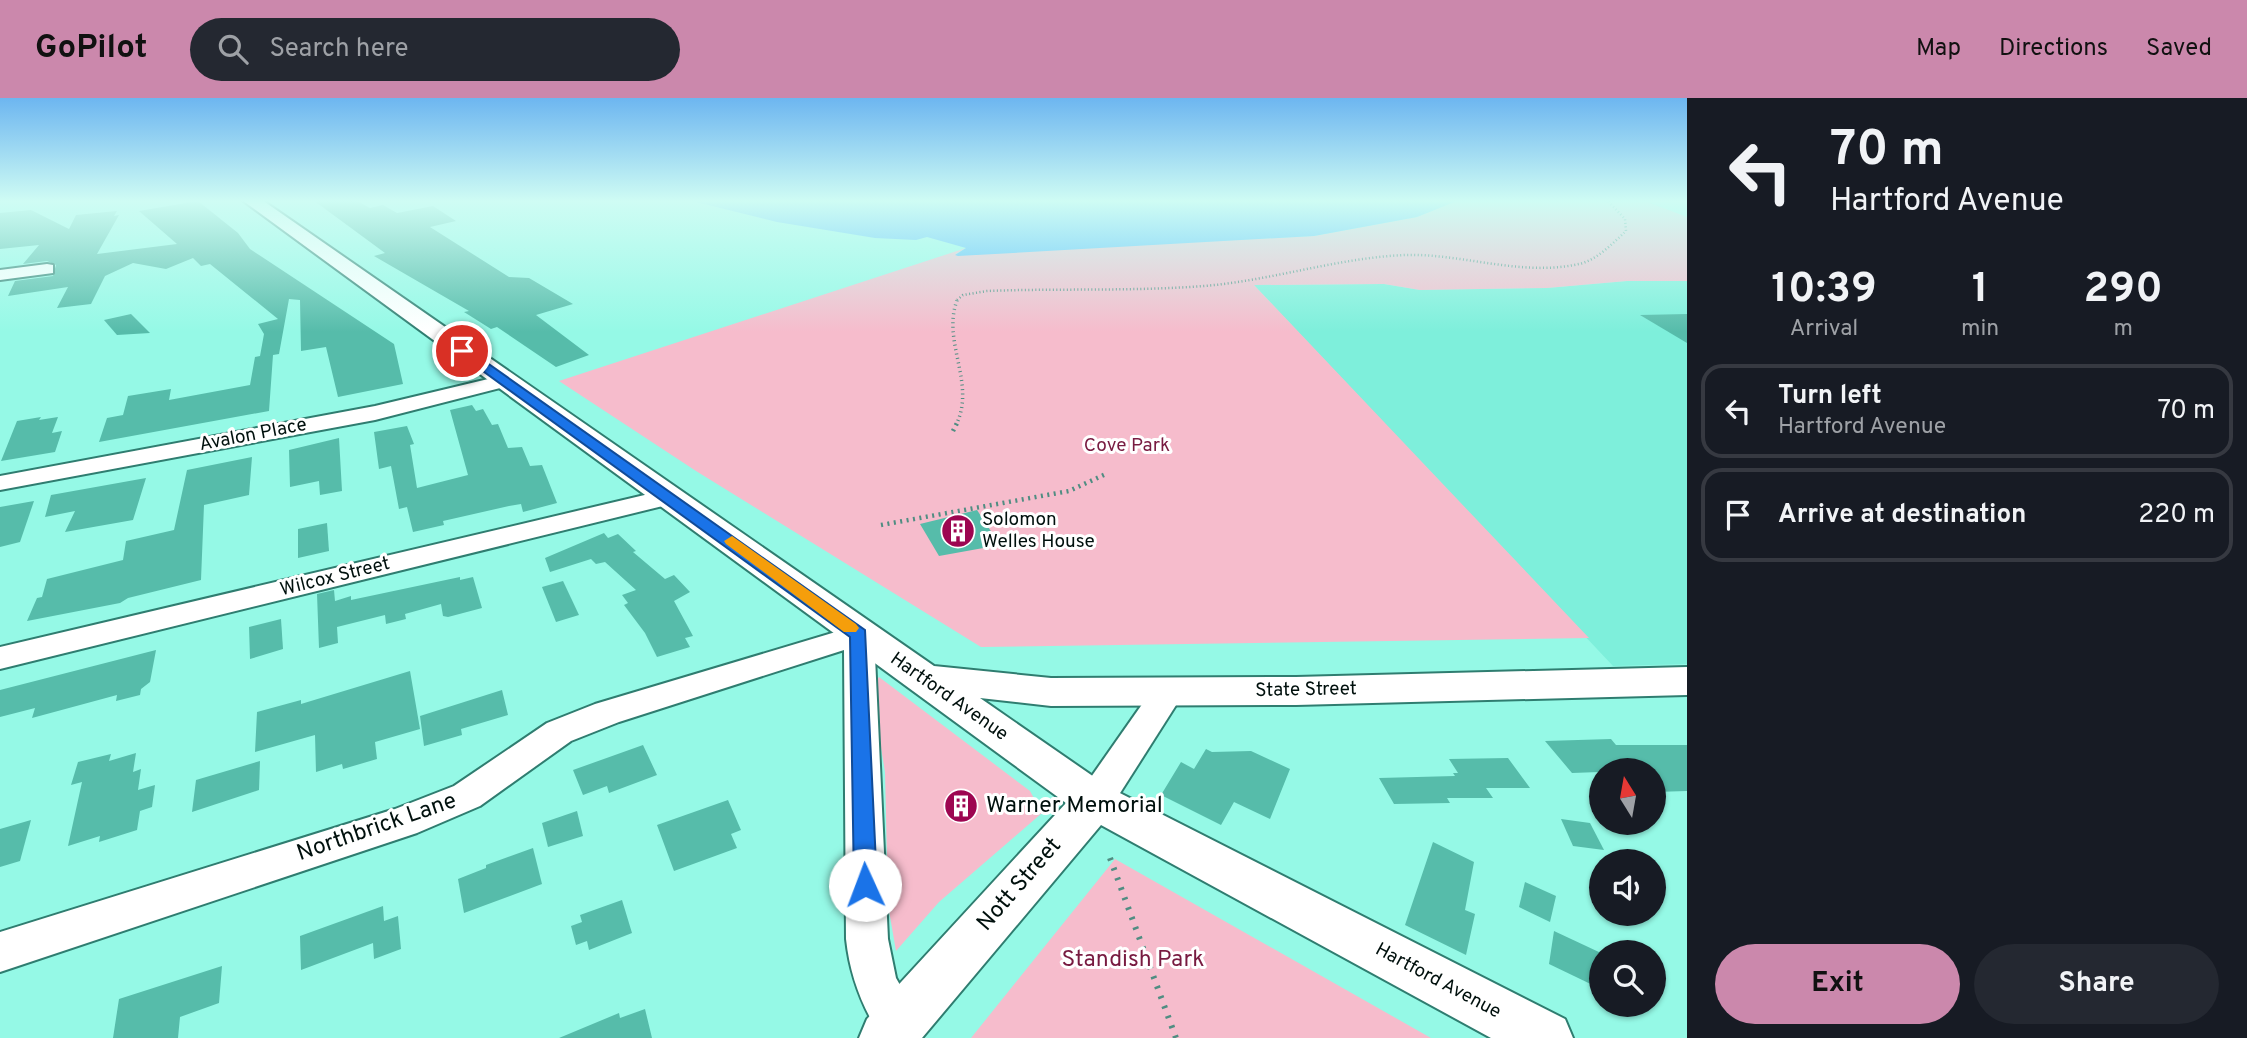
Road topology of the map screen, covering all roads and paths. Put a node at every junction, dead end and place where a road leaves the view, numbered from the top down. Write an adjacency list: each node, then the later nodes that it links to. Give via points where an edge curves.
1 (312, 244): 5 (street, Hartford Avenue)
2 (1609, 244): 6 (path, via 1595,258 1570,265 1408,255 1190,288 1007,290 963,295 957,300 952,323 963,378 963,418)
3 (47, 269): 4 (street)
4 (0, 275)
5 (505, 381): 8 (street, Avalon Place, via 408,406); 9 (street, Hartford Avenue)
6 (953, 432)
7 (1108, 473): 10 (path, via 1069,491)
8 (0, 483)
9 (670, 497): 11 (street, Hartford Avenue); 12 (street, Wilcox Street)
10 (881, 525)
11 (859, 635): 13 (street, Hartford Avenue); 18 (street, Northbrick Lane, via 559,732 467,796 404,821); 19 (street, via 867,939 870,971)
12 (0, 658)
13 (925, 679): 15 (street, State Street, via 1051,692); 16 (street, Hartford Avenue)
14 (1687, 681): 15 (street, State Street)
15 (1169, 691): 16 (street, Nott Street)
16 (1095, 801): 19 (street, Nott Street); 21 (street, Hartford Avenue)
17 (1110, 858): 20 (path)
18 (0, 952)
19 (893, 1030)
20 (1176, 1038)
21 (1546, 1038)

